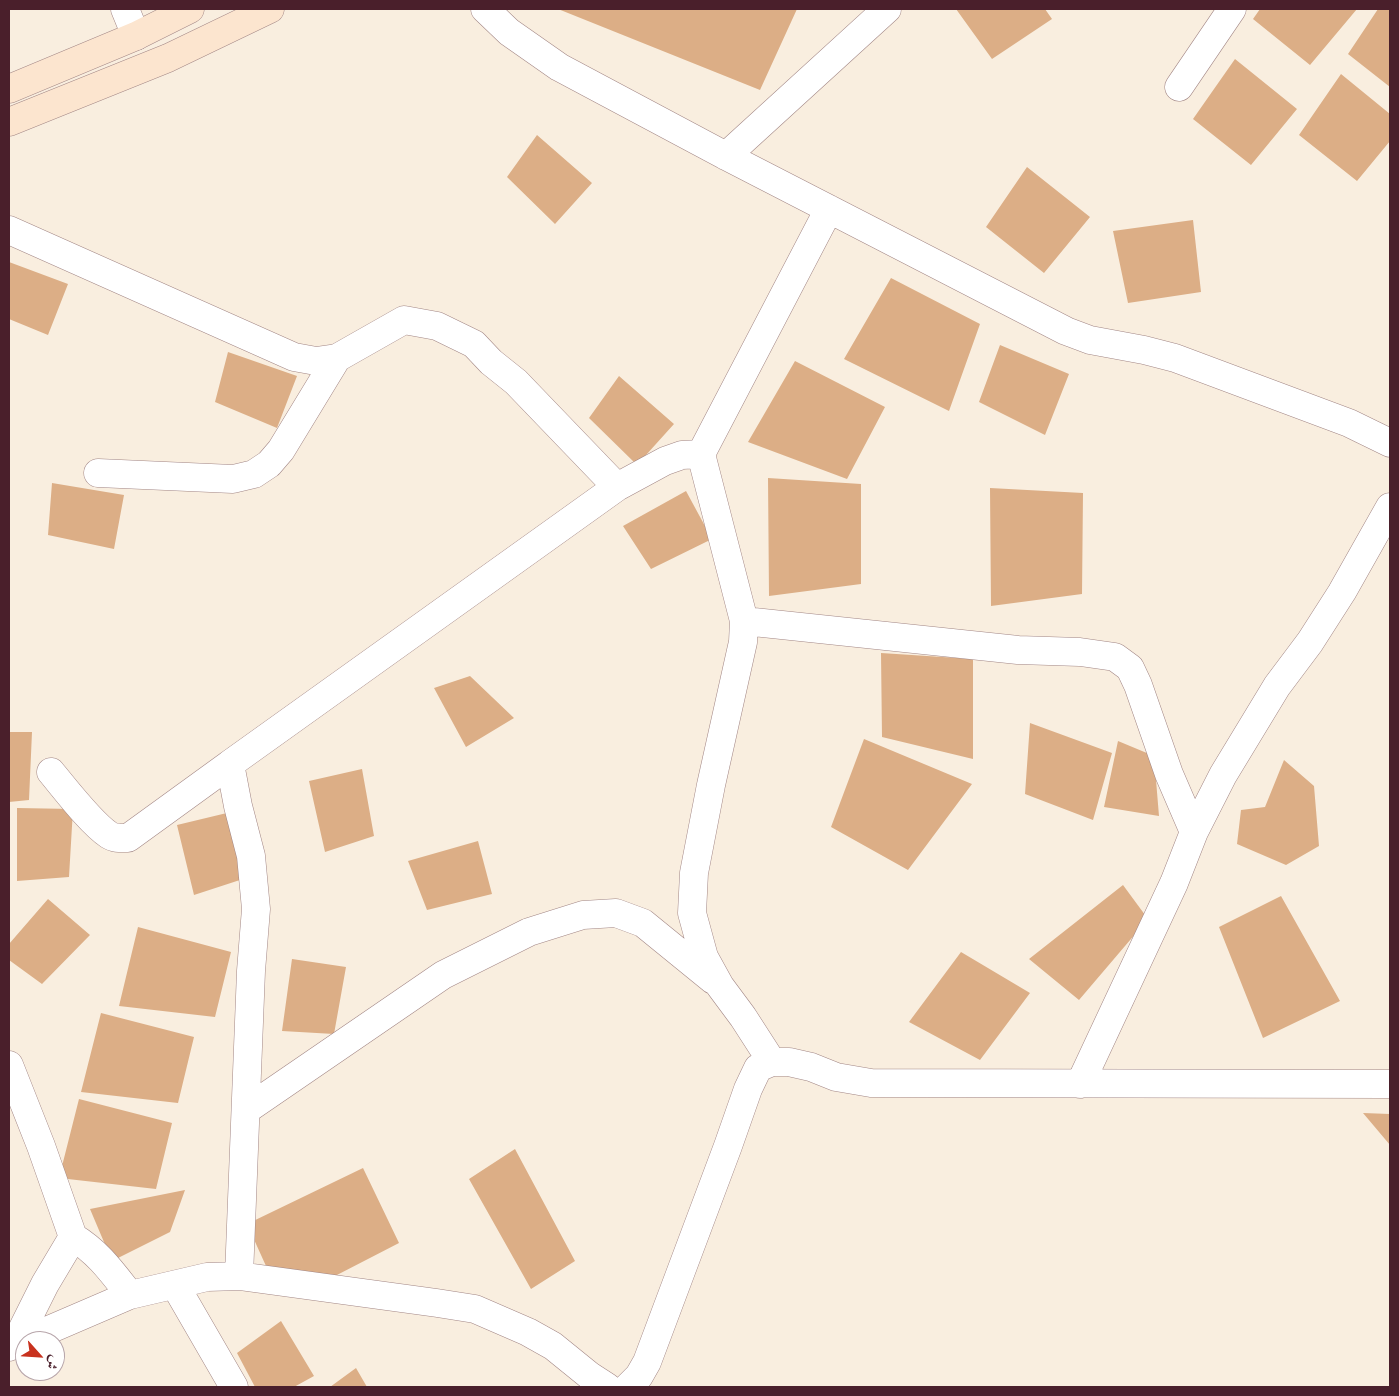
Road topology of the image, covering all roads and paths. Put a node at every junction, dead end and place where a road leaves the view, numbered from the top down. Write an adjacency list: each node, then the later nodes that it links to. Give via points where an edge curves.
1 (125, 9): 7 (street)
2 (190, 9): 7 (main road)
3 (270, 9): 10 (main road, via 168,58)
4 (485, 9): 11 (street, via 509,32 560,67)
5 (887, 9): 11 (street)
6 (1232, 9): 8 (street)
7 (136, 36): 9 (main road)
8 (1178, 87)
9 (9, 89)
10 (9, 122)
11 (726, 156): 12 (street)
12 (829, 209): 15 (street, via 1066,332 1175,358); 16 (street)
13 (9, 230): 14 (street, via 294,357 316,361)
14 (338, 358): 17 (street, via 282,450 254,474 233,479); 18 (street, via 404,320 437,326 474,344 516,382)
15 (1389, 441)
16 (701, 454): 18 (street, via 682,455 665,461); 20 (street)
17 (98, 473)
18 (617, 487): 21 (street)
19 (1390, 508): 23 (street, via 1342,592 1252,727)
20 (744, 621): 23 (street, via 1115,657 1130,668 1138,685 1169,774); 24 (street, via 743,642 711,785 692,894 692,913 699,942)
21 (230, 764): 22 (street, via 128,838 110,836); 29 (street, via 251,856 256,909)
22 (51, 772)
23 (1194, 832): 27 (street)
24 (720, 986): 25 (street); 29 (street, via 643,923 616,913 583,915 529,932 442,975)
25 (772, 1062): 27 (street, via 789,1062 836,1077 871,1083); 37 (street, via 758,1068 748,1088 647,1362)
26 (9, 1065): 30 (street)
27 (1080, 1084): 28 (street)
28 (1390, 1084)
29 (246, 1110): 31 (street)
30 (73, 1236): 33 (street, via 99,1256); 34 (street)
31 (239, 1276): 32 (street, via 207,1277); 36 (street, via 475,1309 553,1346)
32 (175, 1285): 33 (street); 35 (street)
33 (130, 1295): 34 (street)
34 (12, 1345)
35 (234, 1387)
36 (607, 1387)
37 (628, 1387)

